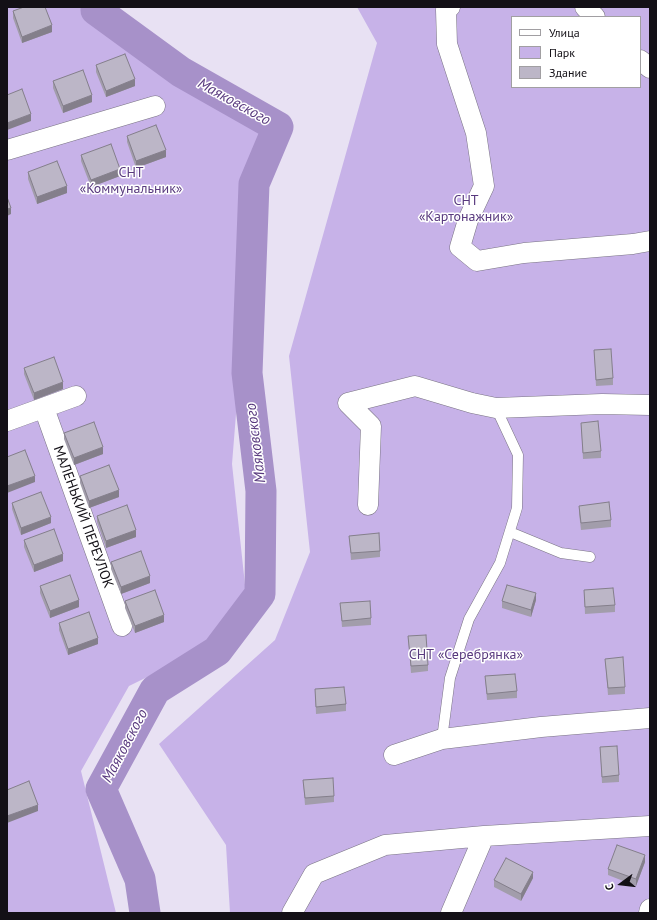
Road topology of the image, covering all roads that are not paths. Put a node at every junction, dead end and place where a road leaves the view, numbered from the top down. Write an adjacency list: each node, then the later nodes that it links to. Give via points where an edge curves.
1 (450, 7): 8 (street, via 446,10 447,44 476,133 484,186 468,220 460,247 477,261 524,252)
2 (585, 7): 3 (street)
3 (594, 16)
4 (641, 61): 5 (street)
5 (650, 68)
6 (155, 106): 7 (street)
7 (7, 150)
8 (650, 241)
9 (76, 396): 11 (street)
10 (650, 404): 12 (street)
11 (44, 408): 13 (street); 17 (street, МАЛЕНЬКИЙ ПЕРЕУЛОК)
12 (496, 408): 14 (street, via 415,386 348,403 371,426); 15 (lane, via 518,455 517,508)
13 (7, 421)
14 (368, 505)
15 (510, 532): 16 (lane, via 561,553); 19 (lane, via 500,563 469,619 450,678)
16 (590, 557)
17 (122, 626)
18 (650, 718): 19 (street)
19 (442, 739): 20 (street)
20 (394, 755)
21 (650, 826): 22 (street)
22 (484, 836): 24 (street, via 385,845 314,874); 25 (street)
23 (650, 910): 26 (street)
24 (292, 913)
25 (451, 913)
26 (648, 913)

